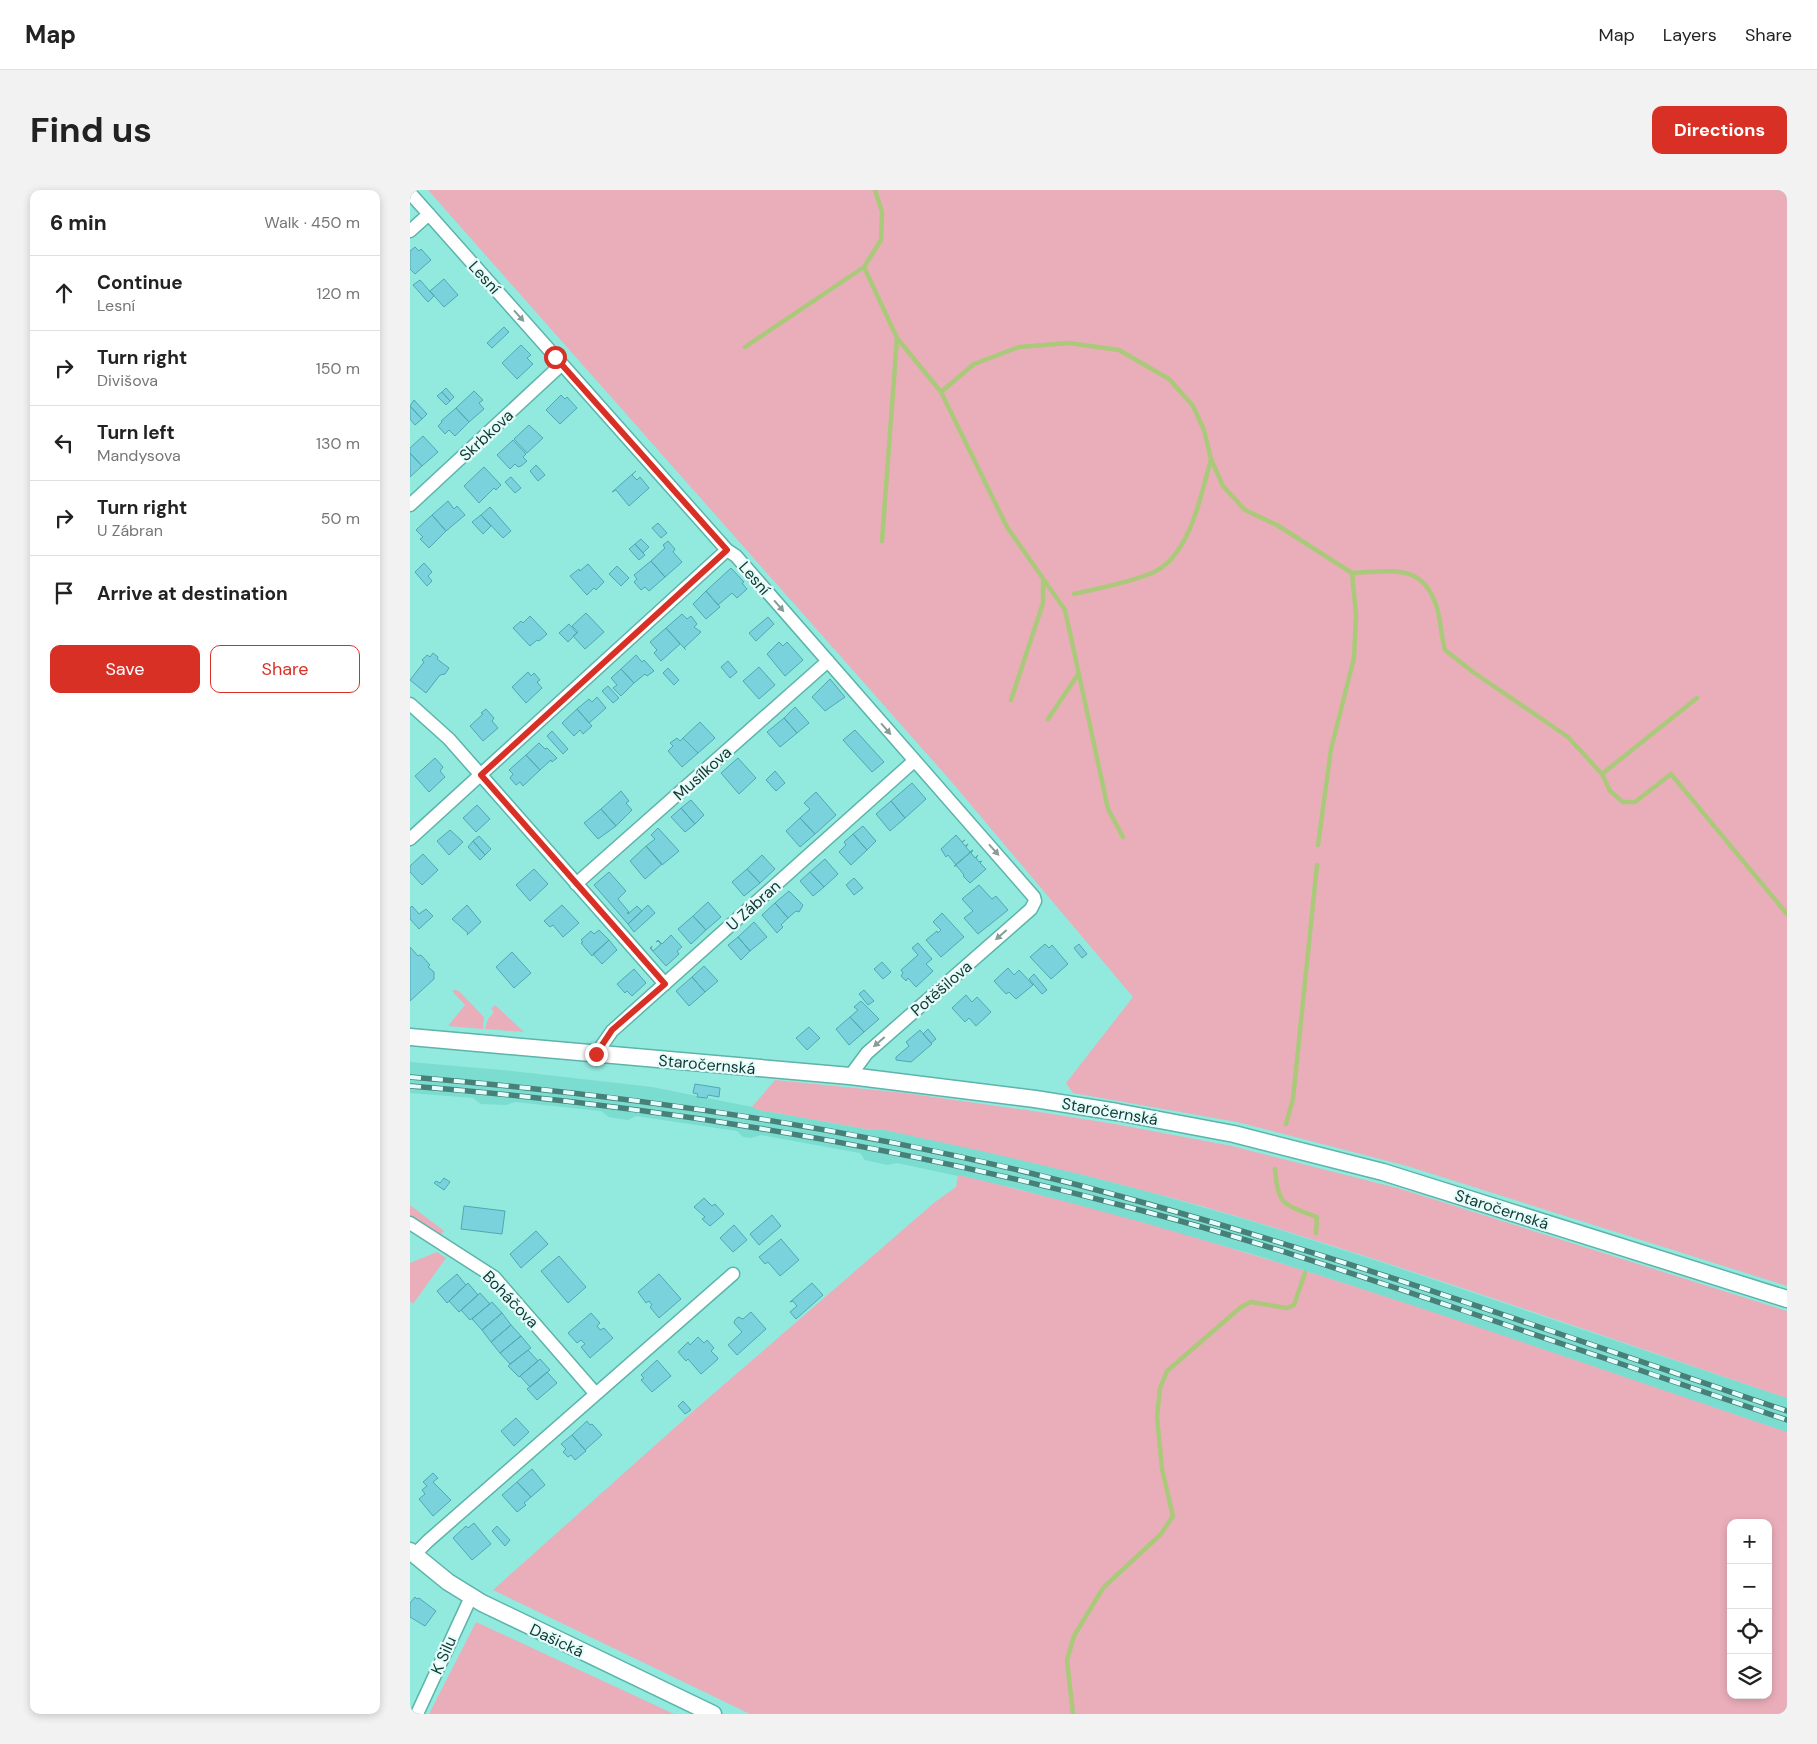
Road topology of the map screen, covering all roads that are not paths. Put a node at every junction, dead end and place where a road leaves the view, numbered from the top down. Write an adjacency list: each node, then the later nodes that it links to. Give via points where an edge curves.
1 (410, 193): 2 (street, Lesní)
2 (429, 214): 3 (street); 4 (street, Lesní, one-way to 4)
3 (410, 231)
4 (562, 364): 5 (street, Skrbkova); 6 (street, Lesní)
5 (410, 505)
6 (727, 550): 7 (street, Lesní, one-way to 7, via 736,556); 10 (street)
7 (828, 661): 9 (street, Lesní, one-way to 9); 12 (street, Musílkova)
8 (410, 704): 10 (street, via 443,733)
9 (914, 761): 13 (street, Lesní, one-way to 13, via 1032,893); 14 (street, U Zábran)
10 (481, 775): 11 (street); 12 (street)
11 (410, 839)
12 (576, 884): 14 (street)
13 (1035, 901): 17 (street, Potěšilova, one-way to 17, via 1031,909 867,1053)
14 (665, 984): 16 (street, U Zábran, via 612,1030)
15 (410, 1037): 16 (main road, Staročernská)
16 (596, 1054): 17 (main road, Staročernská)
17 (850, 1076): 20 (main road, Staročernská, via 1035,1099 1234,1134 1392,1175)
18 (410, 1223): 21 (street, Boháčova, via 494,1277)
19 (733, 1274): 21 (street)
20 (1787, 1298)
21 (596, 1393): 22 (street)
22 (412, 1553): 23 (main road, Dašická)
23 (471, 1597): 24 (street, K Silu); 25 (main road, Dašická)
24 (417, 1714)
25 (713, 1714)

